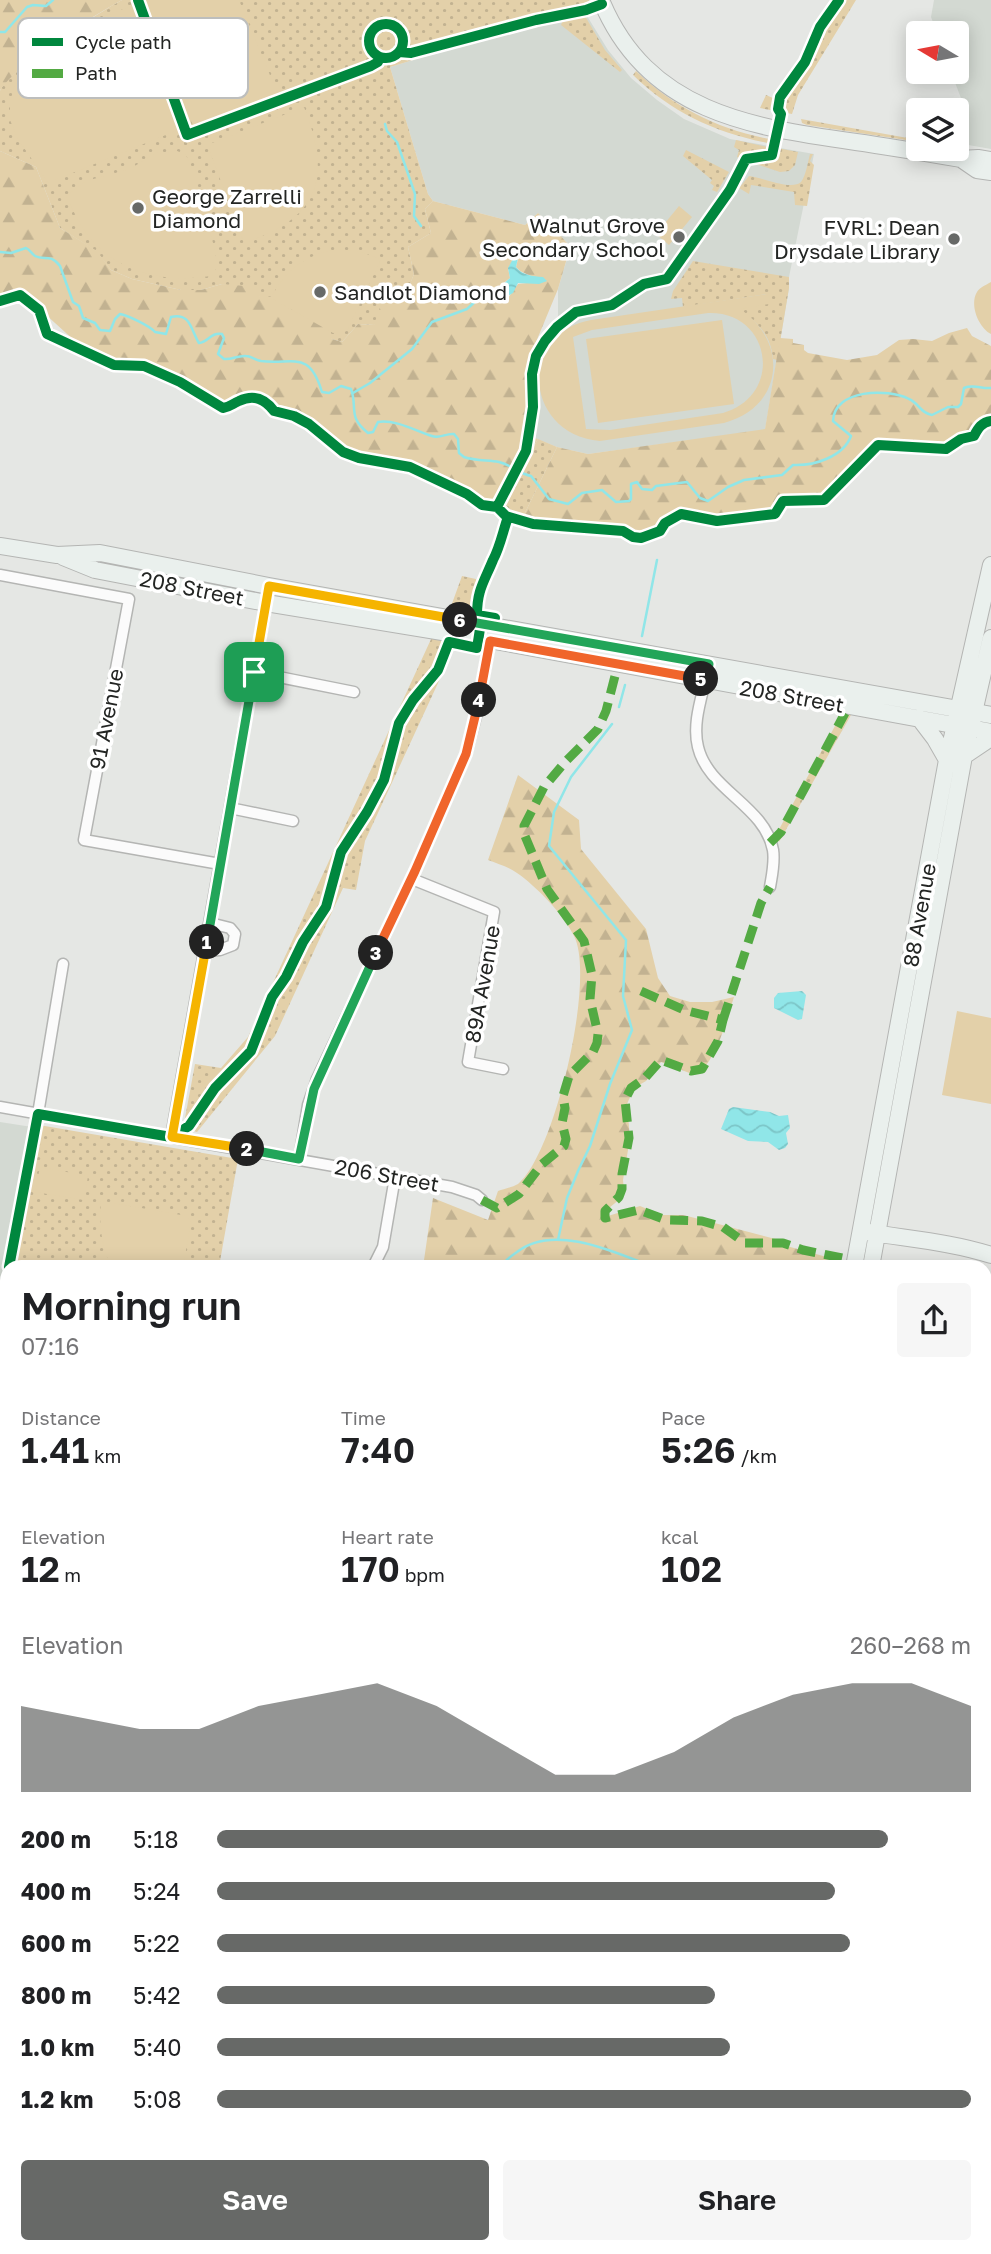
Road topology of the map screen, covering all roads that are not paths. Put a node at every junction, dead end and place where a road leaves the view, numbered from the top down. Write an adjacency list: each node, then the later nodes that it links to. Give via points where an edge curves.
1 (601, 0): 2 (main road, via 631,51 657,78 714,113 778,130)
2 (906, 150)
3 (969, 159): 4 (main road)
4 (991, 160)
5 (964, 161): 6 (main road)
6 (991, 172)
7 (0, 546): 8 (main road, 208 Street)
8 (57, 555): 11 (main road, 208 Street, via 100,553); 12 (main road, 208 Street, via 94,570)
9 (991, 565): 18 (main road, 88 Avenue)
10 (0, 575): 31 (street, 91 Avenue, via 129,599 84,840)
11 (269, 586): 12 (street); 13 (main road, 208 Street)
12 (266, 603): 13 (main road, 208 Street); 15 (street)
13 (491, 633): 16 (main road, 208 Street); 32 (street, via 471,739)
14 (991, 638): 17 (main road, 88 Avenue)
15 (254, 672): 19 (street); 29 (street)
16 (707, 672): 21 (main road, 208 Street); 23 (main road, 208 Street); 33 (street, via 695,727 698,749 710,772 764,827 773,849)
17 (981, 680): 20 (main road); 24 (main road, 88 Avenue)
18 (963, 682): 21 (main road); 24 (main road, 88 Avenue)
19 (354, 692)
20 (991, 697)
21 (928, 704): 24 (main road, 208 Street)
22 (991, 715): 24 (main road, 208 Street)
23 (919, 718): 24 (main road, 208 Street); 28 (main road)
24 (963, 718): 25 (main road, 208 Street); 27 (main road, 88 Avenue); 28 (main road, 88 Avenue)
25 (991, 732)
26 (991, 738): 27 (main road)
27 (964, 756): 43 (main road, 88 Avenue)
28 (947, 760): 38 (main road, 88 Avenue)
29 (230, 808): 30 (street); 31 (street)
30 (293, 821)
31 (220, 864): 34 (street)
32 (412, 879): 37 (street, 89A Avenue, via 495,912 468,1062); 42 (street, via 314,1089)
33 (770, 887)
34 (210, 923): 35 (street); 35 (street, via 235,934 233,945)
35 (205, 951): 41 (street)
36 (63, 964): 40 (street)
37 (503, 1069)
38 (887, 1085): 43 (main road, via 894,1094 885,1155); 46 (main road, 88 Avenue)
39 (0, 1107): 40 (street, 206 Street)
40 (38, 1114): 41 (street, 206 Street)
41 (172, 1137): 42 (street, 206 Street)
42 (299, 1159): 44 (street, 206 Street)
43 (889, 1170): 46 (main road, 88 Avenue)
44 (395, 1177): 45 (street, 206 Street, via 452,1187); 48 (street, via 383,1247)
45 (482, 1200)
46 (869, 1233): 47 (main road); 49 (main road, 88 Avenue); 50 (main road, 88 Avenue)
47 (991, 1255)
48 (376, 1260)
49 (857, 1260)
50 (871, 1260)

